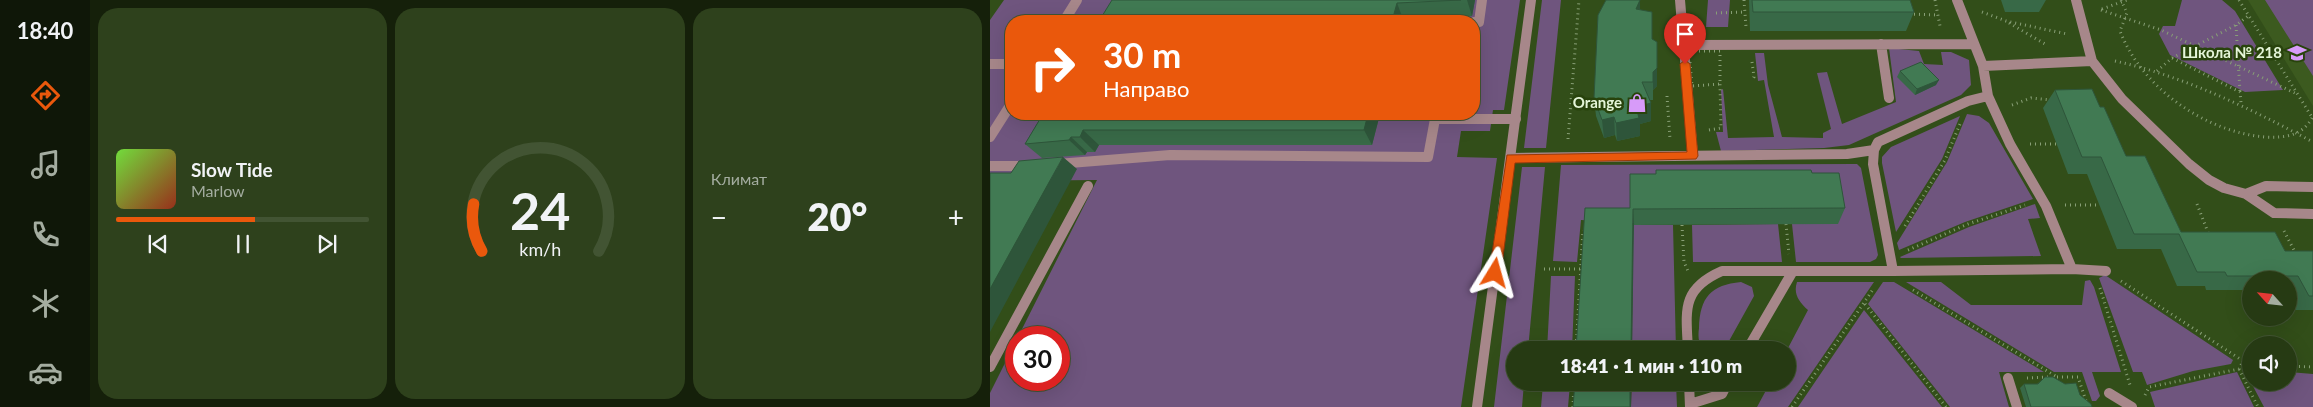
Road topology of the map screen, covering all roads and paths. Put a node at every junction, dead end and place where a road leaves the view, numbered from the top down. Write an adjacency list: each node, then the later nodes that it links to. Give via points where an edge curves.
1 (1077, 0): 17 (street)
2 (1482, 0): 18 (street)
3 (1532, 0): 52 (street)
4 (1579, 0): 61 (path)
5 (1680, 0): 29 (street)
6 (1744, 0): 14 (path)
7 (1935, 0): 19 (path)
8 (2076, 0): 21 (street)
9 (2127, 0): 12 (path)
10 (2239, 0): 20 (path)
11 (1957, 1): 23 (path); 28 (street)
12 (2121, 1): 13 (path); 22 (path)
13 (2101, 10): 21 (path); 22 (path)
14 (1745, 12): 15 (path); 30 (path)
15 (1716, 13)
16 (1909, 14): 19 (path)
17 (1068, 15)
18 (1479, 15)
19 (1938, 15): 25 (path)
20 (2248, 16): 24 (path); 43 (path)
21 (2080, 18): 26 (street)
22 (2126, 18): 31 (path); 38 (path, via 2120,31 2122,39)
23 (2006, 21): 26 (path); 33 (path)
24 (2236, 25): 31 (path); 39 (path)
25 (1941, 28)
26 (2085, 38): 34 (street)
27 (1881, 44): 28 (street); 30 (street); 45 (street)
28 (1974, 44): 37 (street)
29 (1683, 45): 30 (street); 59 (street)
30 (1747, 45)
31 (2195, 46): 32 (path); 39 (path)
32 (2172, 58): 40 (path); 42 (path)
33 (2075, 62): 34 (street); 37 (street)
34 (2092, 62): 38 (path, via 2116,61); 66 (street, via 2122,99 2189,164 2224,188)
35 (990, 64): 36 (street)
36 (1005, 64)
37 (1983, 66): 44 (street)
38 (2140, 67): 40 (path); 55 (path, via 2170,95 2221,127 2263,137)
39 (2238, 67): 42 (path); 43 (path)
40 (2157, 71): 48 (path)
41 (1720, 84): 60 (path, via 1721,128 1709,129)
42 (2240, 92): 48 (path)
43 (2297, 94): 53 (path)
44 (1988, 96): 47 (street); 49 (street)
45 (1889, 98)
46 (2059, 100): 49 (path, via 2031,98)
47 (1968, 101): 58 (street, via 1878,142); 76 (path, via 1944,160)
48 (2241, 103): 55 (path)
49 (1994, 110): 69 (street)
50 (1005, 113): 56 (street)
51 (1480, 118): 52 (street)
52 (1516, 119): 62 (street)
53 (2312, 119): 55 (path)
54 (1435, 120): 63 (street, via 1428,157 1170,155 1033,166)
55 (2298, 134): 57 (path)
56 (990, 137)
57 (2313, 142)
58 (1874, 150): 60 (street, via 1847,154); 76 (street, via 1872,164)
59 (1693, 156): 60 (street); 61 (street)
60 (1712, 156)
61 (1566, 157): 62 (street)
62 (1510, 158): 107 (street)
63 (990, 166)
64 (1088, 186): 96 (street)
65 (2313, 188): 66 (street, via 2266,186)
66 (2246, 194): 70 (street)
67 (2197, 204): 75 (path)
68 (2099, 205): 69 (path)
69 (2046, 206): 76 (path, via 2033,202); 80 (street)
70 (2274, 213): 71 (street); 77 (path)
71 (2313, 214)
72 (1584, 220): 79 (path)
73 (1786, 224): 83 (path)
74 (1682, 225): 86 (path, via 1684,262)
75 (2210, 239)
76 (1889, 253): 81 (street)
77 (2298, 258)
78 (1544, 269): 79 (path)
79 (1583, 269): 89 (path)
80 (2072, 269): 81 (street); 82 (street)
81 (1893, 271): 83 (street)
82 (2106, 271): 93 (path)
83 (1793, 272): 86 (street, via 1722,271 1706,277); 91 (street)
84 (2097, 280): 92 (path)
85 (1879, 281): 88 (path)
86 (1695, 286): 90 (street, via 1689,299)
87 (1908, 288): 99 (path)
88 (1864, 304): 109 (path); 110 (path)
89 (1577, 341)
90 (1688, 341)
91 (1752, 341)
92 (2122, 357)
93 (2242, 360)
94 (2242, 363): 98 (path)
95 (2297, 366): 97 (path)
96 (990, 367)
97 (2313, 367)
98 (2239, 369): 105 (path, via 2149,387); 114 (path)
99 (2057, 377): 100 (path); 112 (path, via 2078,377)
100 (2008, 378): 111 (street)
101 (1574, 391): 108 (path)
102 (1689, 391): 106 (street)
103 (1724, 391): 106 (street)
104 (2109, 393): 113 (street)
105 (2144, 398)
106 (1690, 406)
107 (1477, 407)
108 (1573, 407)
109 (1792, 407)
110 (1946, 407)
111 (2017, 407)
112 (2088, 407)
113 (2132, 407)
114 (2258, 407)

